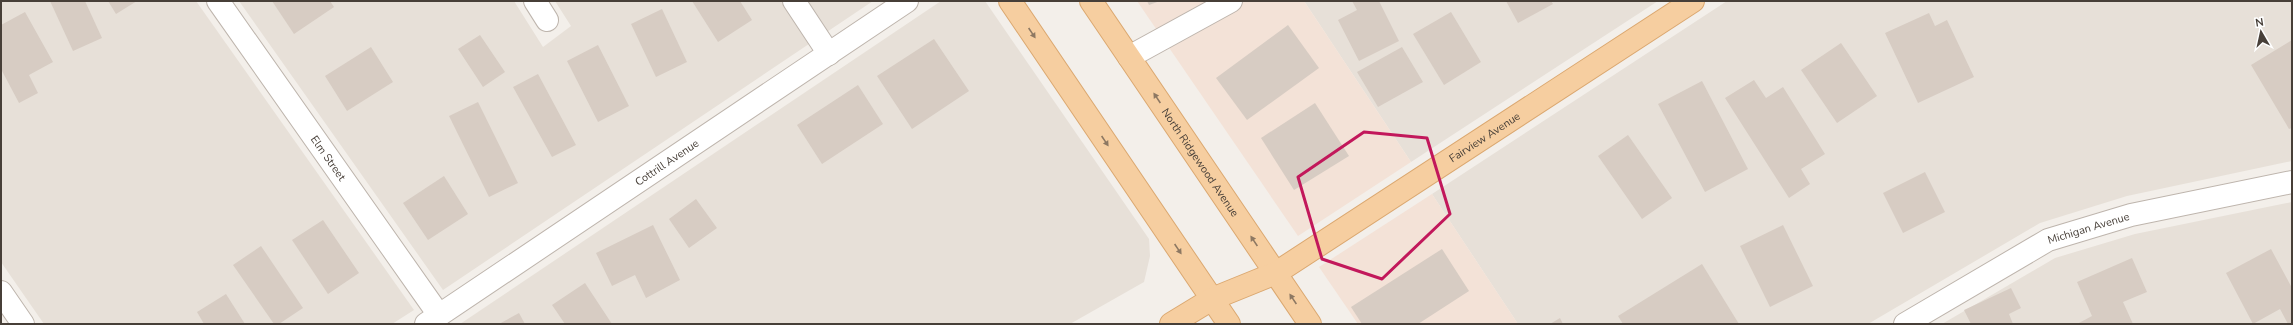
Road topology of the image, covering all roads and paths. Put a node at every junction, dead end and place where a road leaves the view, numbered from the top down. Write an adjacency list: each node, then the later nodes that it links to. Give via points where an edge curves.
1 (218, 1): 16 (street, Elm Street)
2 (534, 1): 9 (street)
3 (794, 1): 10 (street)
4 (907, 1): 10 (street, Cottrill Avenue)
5 (1010, 1): 15 (main road, one-way to 15)
6 (1091, 1): 11 (main road, North Ridgewood Avenue)
7 (1231, 1): 11 (street)
8 (1693, 1): 13 (main road, Fairview Avenue)
9 (547, 20)
10 (828, 54): 16 (street, Cottrill Avenue)
11 (1129, 56): 13 (main road, North Ridgewood Avenue, one-way to 11)
12 (2292, 182): 21 (street, Michigan Avenue, via 2130,215 2048,240)
13 (1276, 273): 15 (main road, Fairview Avenue); 20 (main road, North Ridgewood Avenue, one-way to 13)
14 (1, 292): 17 (street)
15 (1212, 299): 18 (main road, Fairview Avenue); 19 (main road)
16 (432, 320)
17 (23, 324)
18 (1171, 324)
19 (1229, 324)
20 (1310, 324)
21 (1905, 324)

